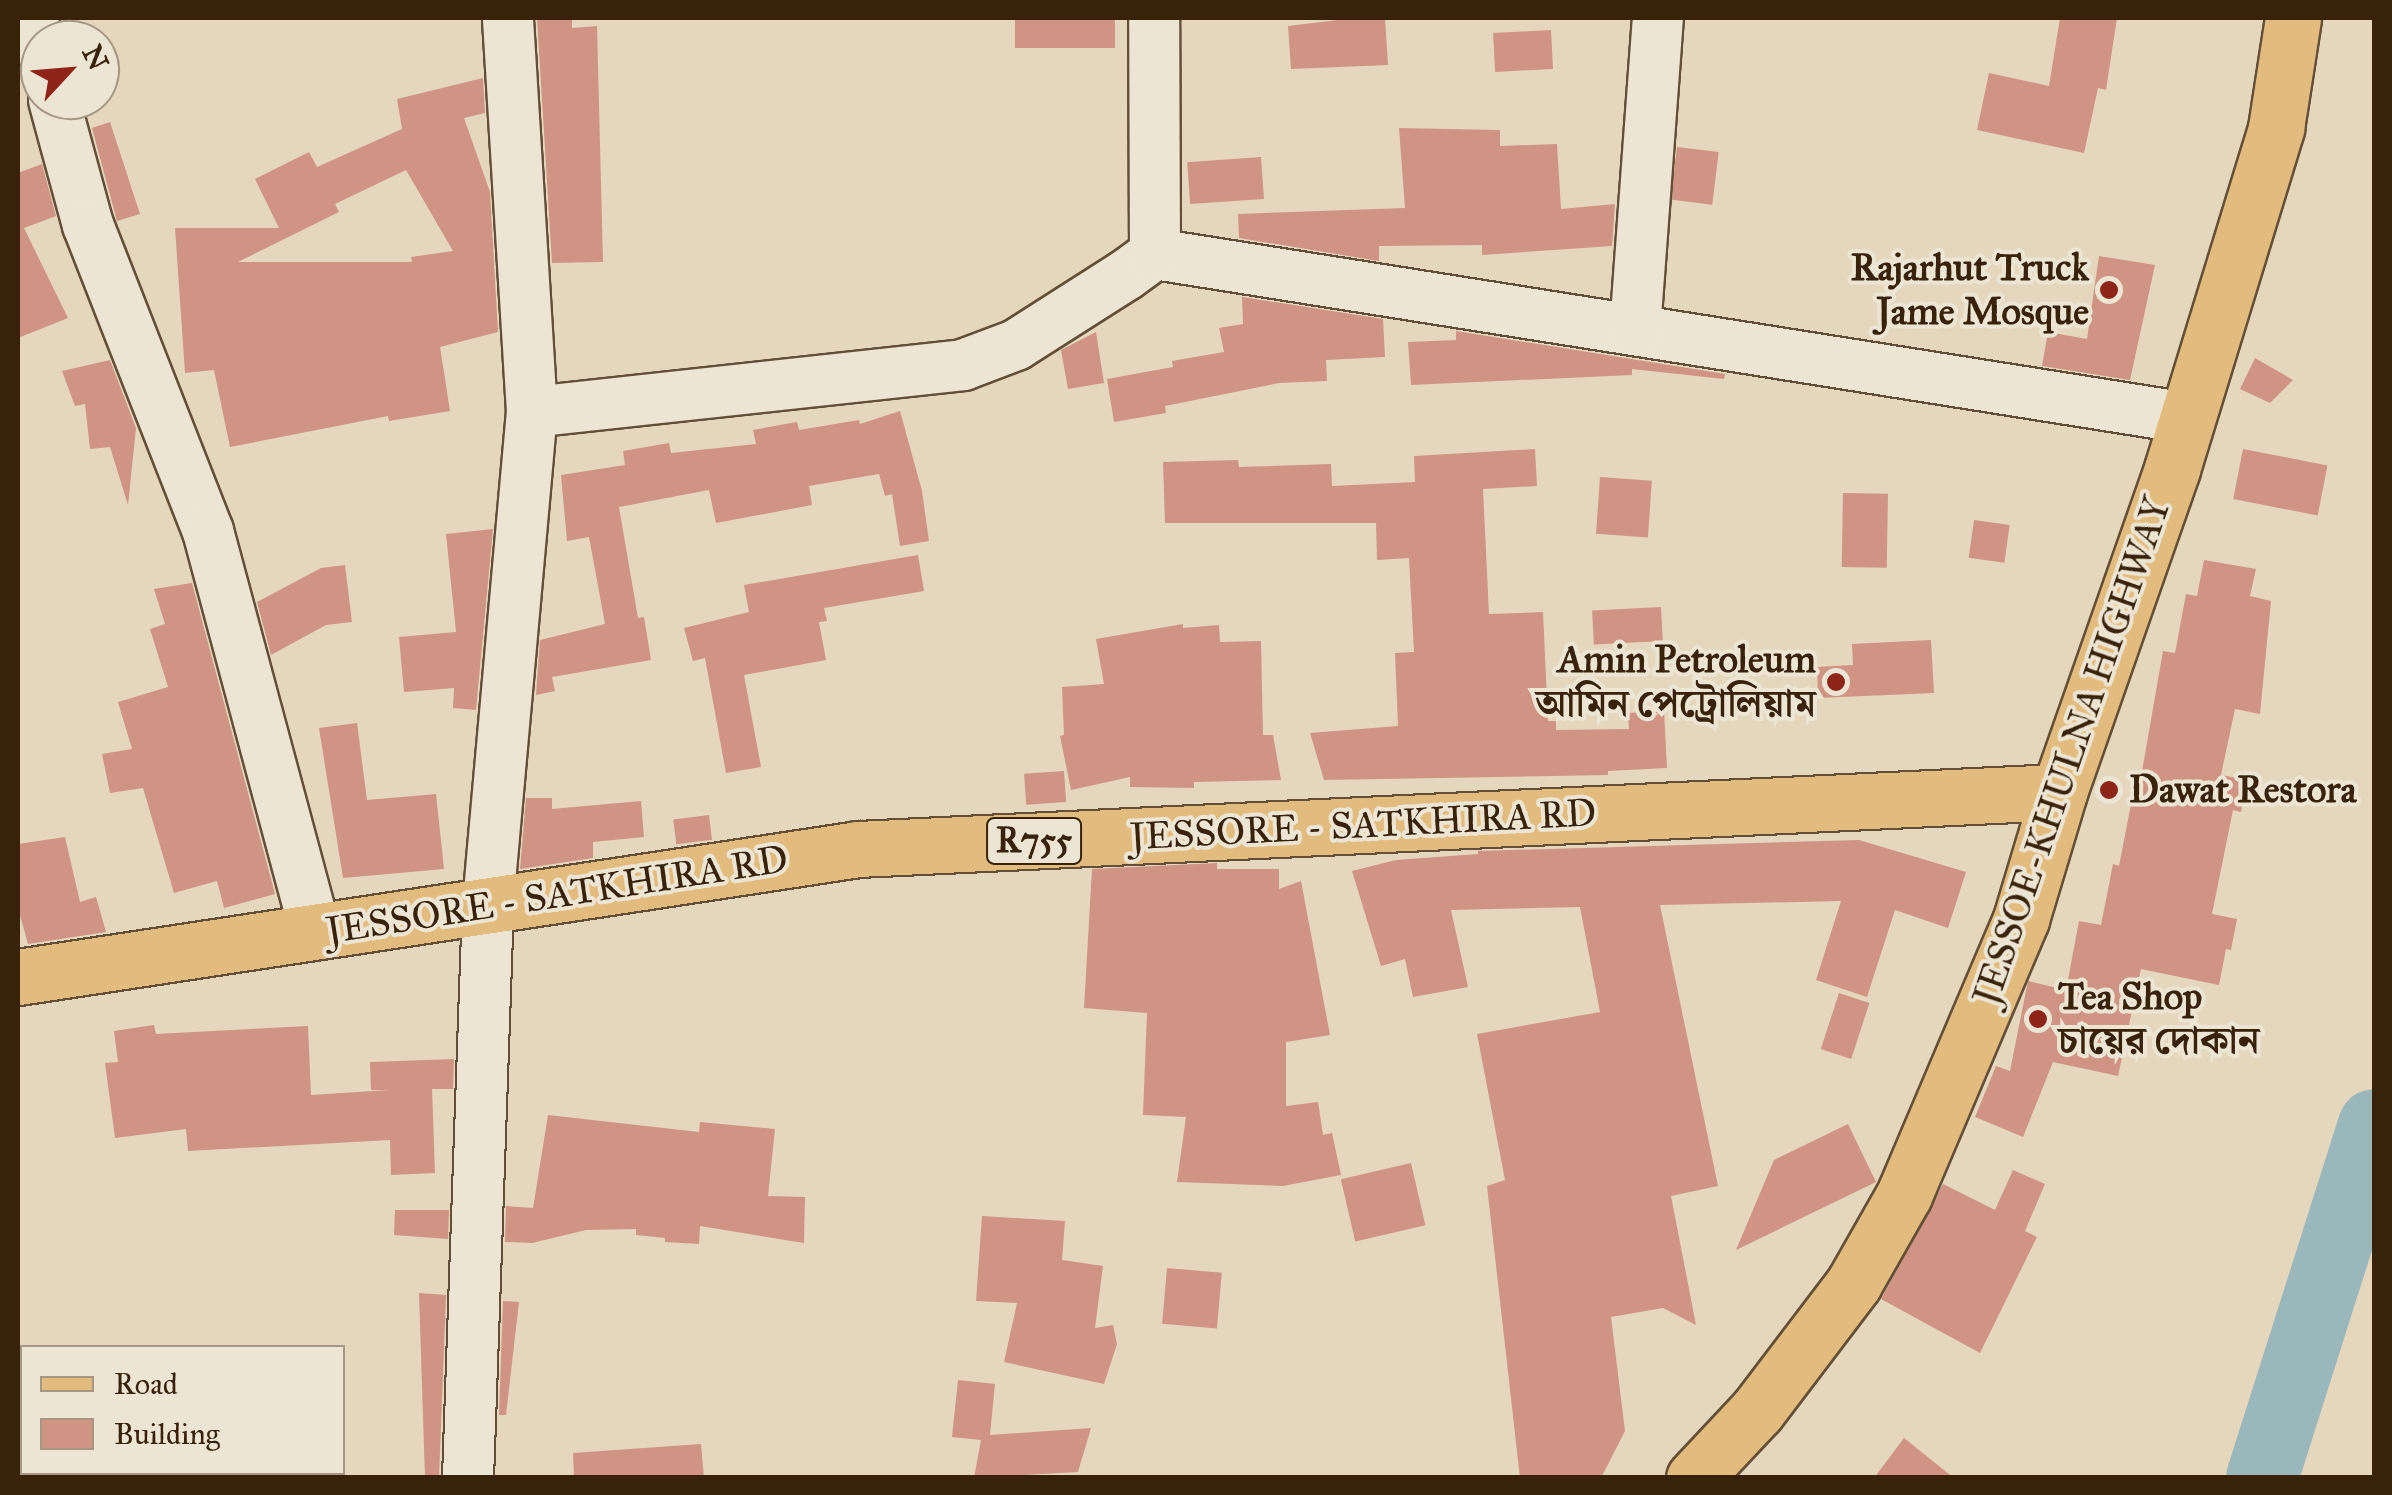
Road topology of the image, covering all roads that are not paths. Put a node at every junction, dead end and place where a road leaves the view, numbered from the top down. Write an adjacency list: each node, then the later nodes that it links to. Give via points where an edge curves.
1 (508, 18): 8 (street)
2 (1154, 18): 6 (street)
3 (1658, 18): 7 (street)
4 (2294, 18): 9 (main road, JESSOE-KHULNA HIGHWAY, via 2276,128)
5 (59, 120): 12 (street, via 88,226 208,531)
6 (1155, 254): 7 (street); 8 (street, via 1016,345 963,365)
7 (1634, 330): 9 (street)
8 (532, 412): 11 (street)
9 (2187, 418): 10 (main road, JESSOE-KHULNA HIGHWAY)
10 (2058, 792): 11 (main road, JESSORE - SATKHIRA RD / R755, via 858,849); 15 (main road, JESSOE-KHULNA HIGHWAY, via 2021,919 1904,1195 1854,1283 1757,1411)
11 (488, 904): 12 (main road, JESSORE - SATKHIRA RD / R755); 14 (street)
12 (315, 931): 13 (main road, JESSORE - SATKHIRA RD / R755)
13 (18, 977)
14 (468, 1478)
15 (1694, 1478)

